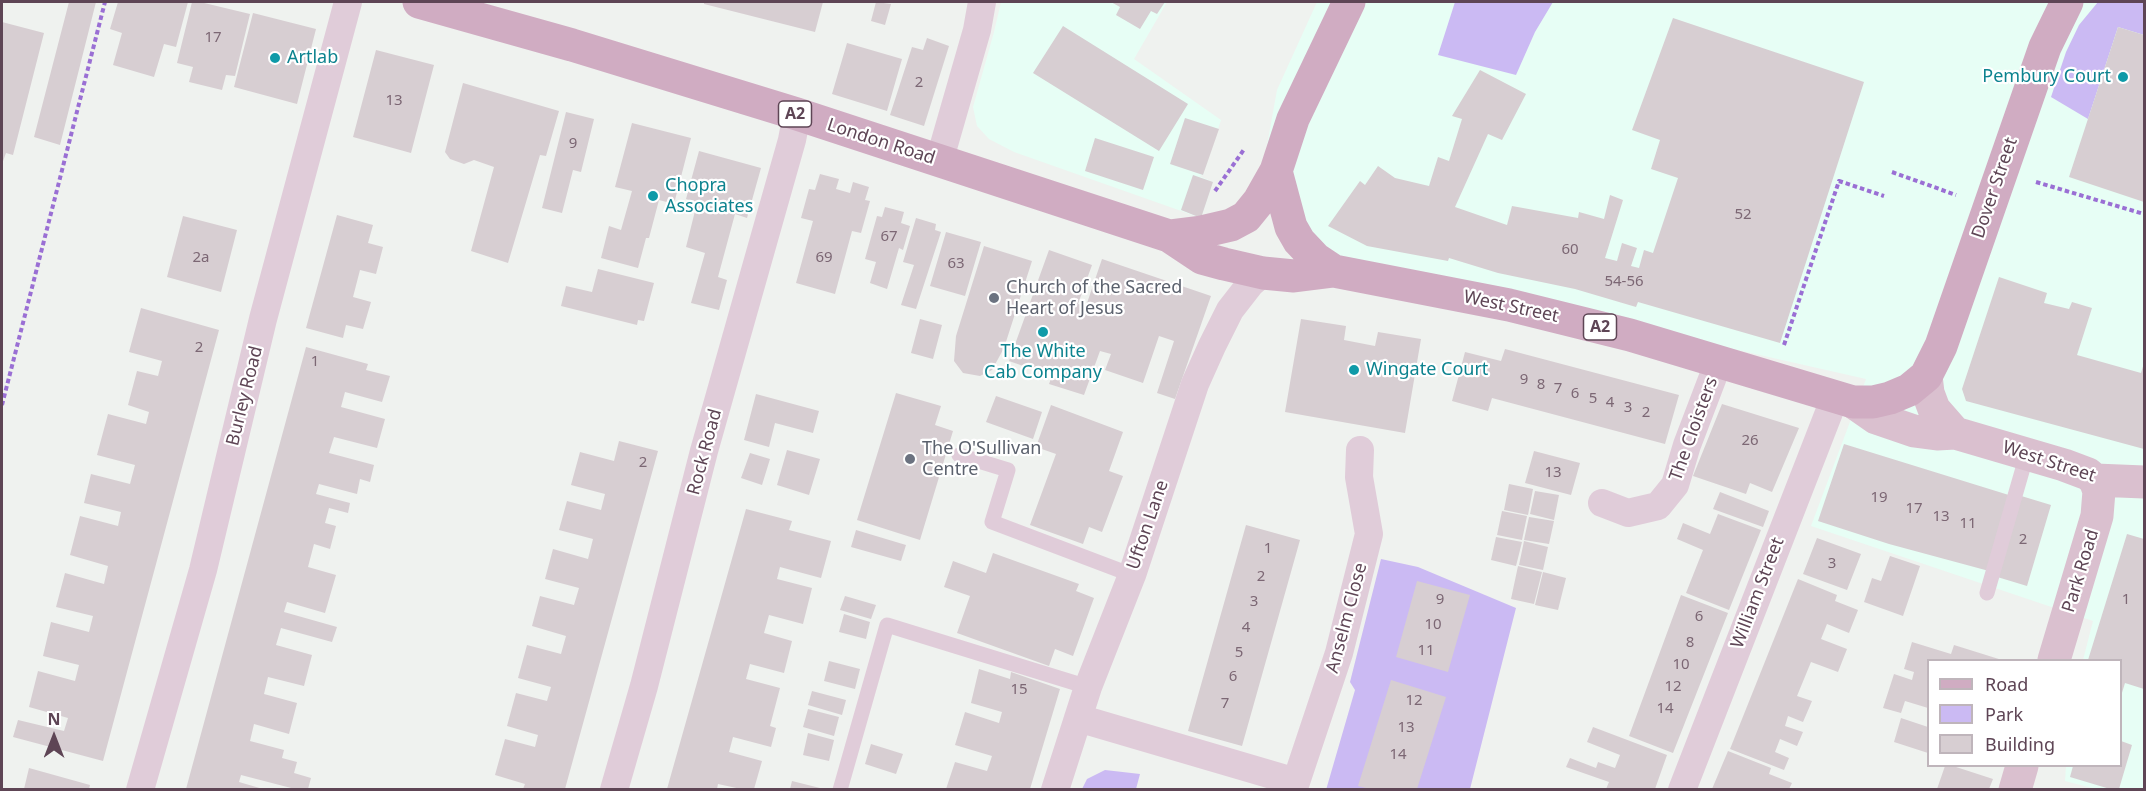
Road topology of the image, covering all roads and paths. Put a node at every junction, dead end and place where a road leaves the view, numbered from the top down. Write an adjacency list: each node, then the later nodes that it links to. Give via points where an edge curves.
1 (105, 2): 22 (path)
2 (348, 2): 37 (street, Burley Road, via 263,319 203,570)
3 (419, 2): 7 (main road, London Road / A2)
4 (982, 2): 8 (street)
5 (1349, 2): 9 (main road, A2, via 1293,119)
6 (2067, 2): 10 (main road, Dover Street / A2, via 2045,47)
7 (797, 114): 8 (main road, London Road / A2); 38 (street, Rock Road)
8 (939, 162): 15 (main road, London Road / A2)
9 (1276, 171): 15 (main road, A2, via 1259,201 1240,221 1214,230); 16 (main road, A2, via 1291,227 1299,241)
10 (2001, 171): 13 (main road, Dover Street / A2); 14 (path)
11 (1892, 172): 13 (path)
12 (1884, 196): 20 (path, via 1839,182)
13 (1989, 206): 19 (main road, Dover Street / A2, via 1941,346)
14 (2145, 214)
15 (1169, 236): 17 (main road, West Street / A2, via 1202,258)
16 (1334, 271): 17 (main road, West Street / A2, via 1294,276); 18 (main road, West Street / A2, via 1555,315)
17 (1263, 273): 30 (street, Ufton Lane, via 1230,310 1195,384)
18 (1719, 361): 20 (main road, West Street / A2); 29 (street, The Cloisters, via 1674,485 1658,506 1628,513)
19 (1926, 376): 21 (main road, West Street / A2, via 1909,390 1890,398 1873,402); 23 (street, via 1934,409)
20 (1773, 377): 21 (main road, West Street / A2)
21 (1844, 400): 23 (street, West Street, via 1891,424 1937,434); 41 (street, William Street)
22 (2, 405)
23 (1955, 433): 25 (street, West Street)
24 (1360, 450): 36 (street, Anselm Close, via 1359,477 1369,534 1339,653)
25 (2027, 454): 27 (street, West Street, via 2080,470); 31 (lane)
26 (959, 455): 30 (lane, via 1008,470 992,522)
27 (2095, 480): 28 (street, West Street); 32 (street, Park Road, via 2097,516)
28 (2145, 482)
29 (1602, 503)
30 (1132, 575): 33 (street, Ufton Lane)
31 (1987, 593)
32 (2054, 659)
33 (1088, 687): 34 (street, Ufton Lane); 39 (lane, via 887,625)
34 (1078, 718): 36 (street, Anselm Close); 40 (street, Ufton Lane)
35 (2021, 767): 42 (street)
36 (1295, 786)
37 (140, 789)
38 (614, 789)
39 (840, 789)
40 (1055, 789)
41 (1682, 789)
42 (2015, 789)

